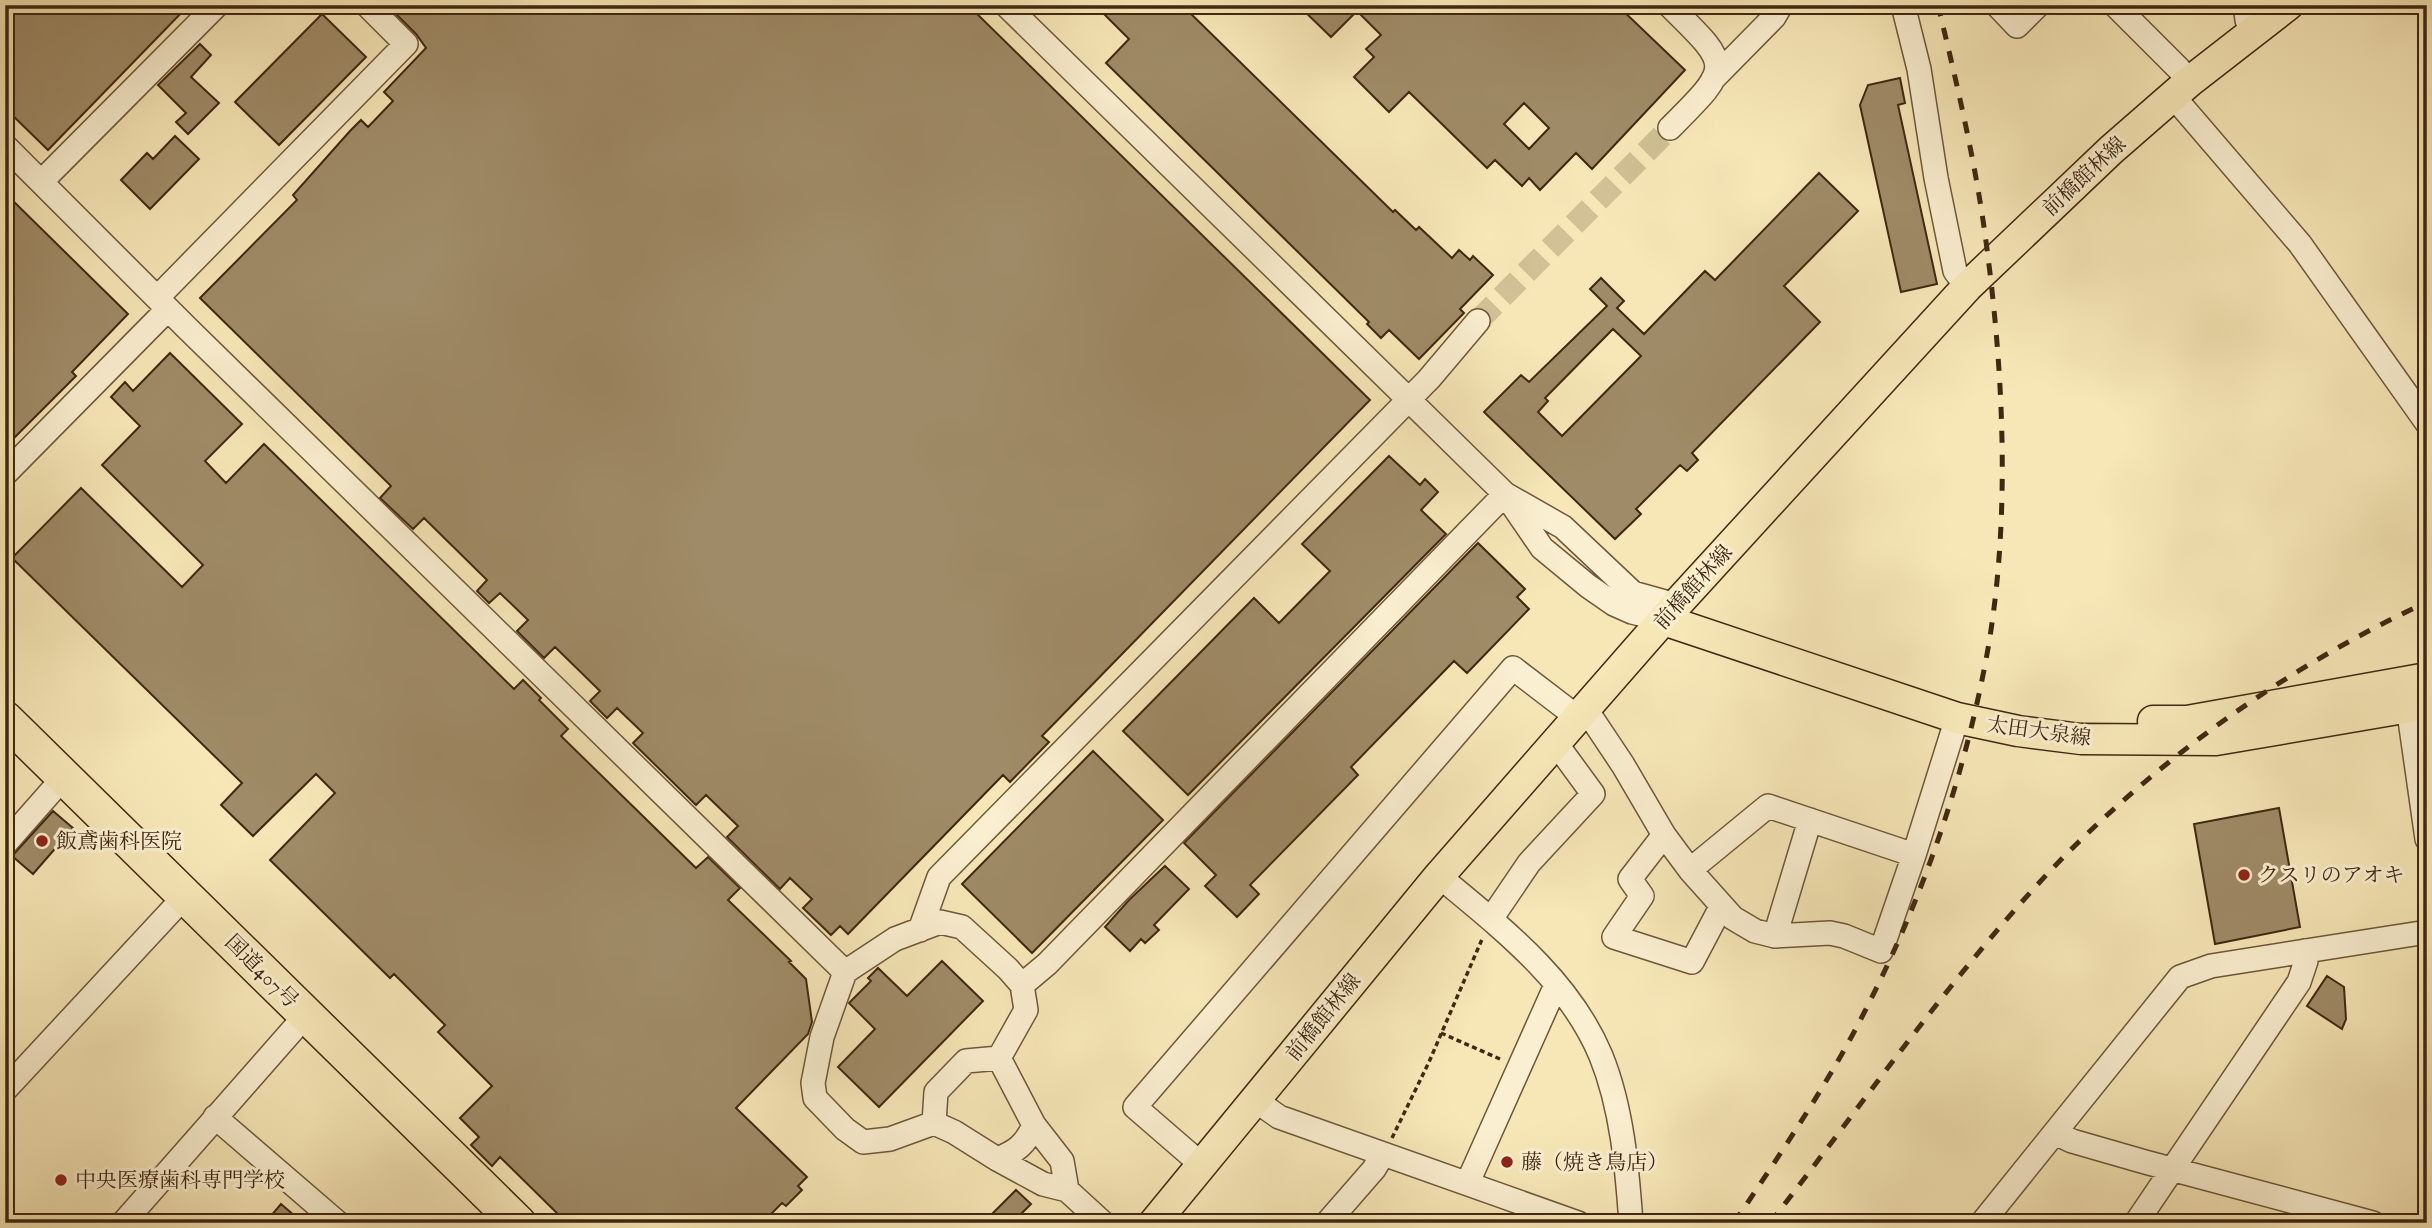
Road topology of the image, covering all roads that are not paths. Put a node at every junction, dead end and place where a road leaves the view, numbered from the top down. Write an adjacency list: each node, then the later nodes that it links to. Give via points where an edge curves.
1 (217, 5): 16 (street)
2 (367, 5): 18 (street, via 406,44)
3 (1006, 5): 20 (street)
4 (1669, 5): 12 (street, via 1717,58)
5 (1781, 5): 12 (street)
6 (1903, 5): 17 (street, via 1955,271)
7 (1997, 5): 8 (street, via 2017,26)
8 (2038, 5)
9 (2115, 5): 13 (street, via 2179,69)
10 (2288, 5): 11 (main road, 前橋館林線)
11 (2248, 19): 13 (main road, 前橋館林線)
12 (1713, 79): 14 (street)
13 (2181, 89): 17 (main road, 前橋館林線); 21 (street, via 2300,244)
14 (1670, 128)
15 (5, 146): 16 (street)
16 (41, 183): 18 (street)
17 (1967, 287): 24 (main road, 前橋館林線)
18 (162, 304): 22 (street); 45 (street)
19 (1478, 321): 20 (street)
20 (1408, 398): 23 (street); 41 (street, via 939,877)
21 (2427, 423)
22 (5, 474)
23 (1505, 494): 24 (street, via 1542,548 1588,586 1632,612); 46 (street)
24 (1670, 612): 25 (main road, 太田大泉線, via 2023,716 2187,721); 26 (main road, 前橋館林線); 27 (main road, 太田大泉線)
25 (2417, 693): 27 (main road, 太田大泉線, via 2216,740 2081,739); 33 (street)
26 (1581, 713): 29 (main road, 前橋館林線); 32 (street, via 1623,765); 58 (street, via 1513,668 1135,1107)
27 (1957, 718): 35 (street)
28 (5, 719): 30 (highway, 国道407号)
29 (1555, 742): 37 (main road, 前橋館林線); 40 (street, via 1593,794 1529,863)
30 (64, 777): 34 (street); 38 (highway, 国道407号)
31 (1810, 820): 35 (street); 36 (street, via 1768,806); 43 (street)
32 (1658, 827): 36 (street); 39 (street, via 1630,879 1642,895 1614,937 1692,962)
33 (2427, 839)
34 (5, 844)
35 (1914, 855): 43 (street, via 1881,951 1829,933)
36 (1690, 870): 39 (street)
37 (1438, 876): 40 (street); 51 (main road, 前橋館林線)
38 (186, 895): 48 (highway, 国道407号); 50 (street)
39 (1721, 906): 43 (street, via 1746,927)
40 (1491, 919): 47 (street)
41 (920, 930): 45 (street, via 895,939); 46 (street, via 940,922 962,927)
42 (2427, 932): 44 (street)
43 (1786, 935)
44 (2305, 950): 55 (street, via 2211,966 2180,977); 59 (street, via 2299,982)
45 (845, 972): 53 (street, via 822,1037 813,1083 815,1098 863,1142 890,1139)
46 (1022, 985): 49 (street, via 1026,1010)
47 (1556, 985): 60 (street); 69 (street, via 1578,1013 1600,1055 1614,1096)
48 (306, 1015): 52 (street); 64 (highway, 国道407号)
49 (999, 1058): 53 (street, via 966,1061 936,1092); 54 (street)
50 (5, 1090)
51 (1255, 1100): 56 (street, via 1279,1117); 58 (main road, 前橋館林線)
52 (215, 1117): 62 (street); 63 (street)
53 (934, 1122): 57 (street)
54 (1034, 1125): 57 (street, via 1015,1152); 61 (street, via 1062,1161)
55 (2055, 1133): 59 (street); 70 (street)
56 (1383, 1154): 60 (street); 67 (street)
57 (997, 1159): 61 (street, via 1043,1184)
58 (1202, 1165): 66 (main road, 前橋館林線)
59 (2174, 1168): 71 (street); 72 (street)
60 (1468, 1182): 68 (street)
61 (1068, 1190): 65 (street)
62 (336, 1222)
63 (123, 1223)
64 (518, 1223)
65 (1103, 1223)
66 (1154, 1223)
67 (1327, 1223)
68 (1578, 1223)
69 (1631, 1223)
70 (1982, 1223)
71 (2136, 1223)
72 (2373, 1223)

